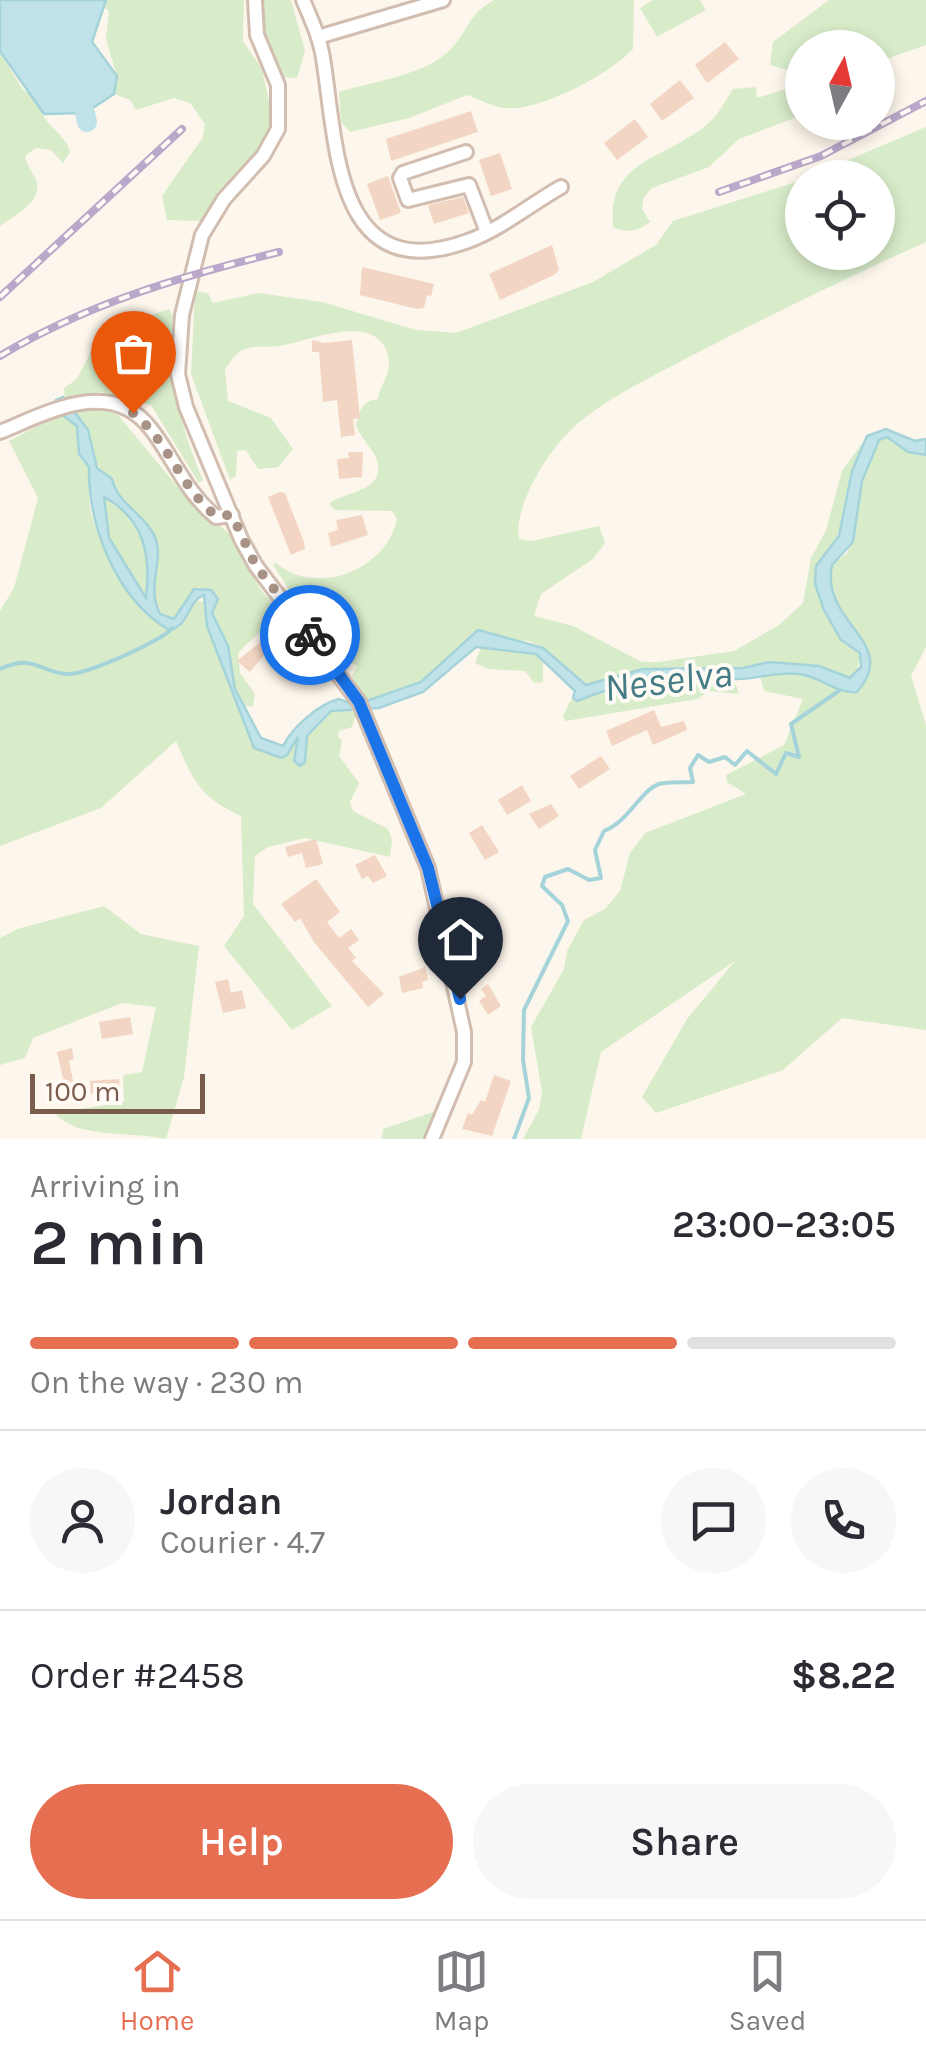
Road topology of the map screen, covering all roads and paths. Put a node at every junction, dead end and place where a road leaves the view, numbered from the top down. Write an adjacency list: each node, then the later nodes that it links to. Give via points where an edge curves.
1 (254, 0): 9 (street, via 257,35 278,85 278,130 202,234 178,339 186,408)
2 (303, 0): 4 (street)
3 (443, 0): 4 (street)
4 (318, 37): 7 (street, via 343,190 354,215 404,247 431,250)
5 (466, 152): 7 (street, via 400,178 408,200 469,185)
6 (561, 186): 7 (street)
7 (486, 232)
8 (0, 432): 9 (street, via 72,403 106,401 151,428 199,501 216,516)
9 (232, 515): 10 (street, via 256,566 361,708 428,868 460,999 464,1062)
10 (432, 1139)

